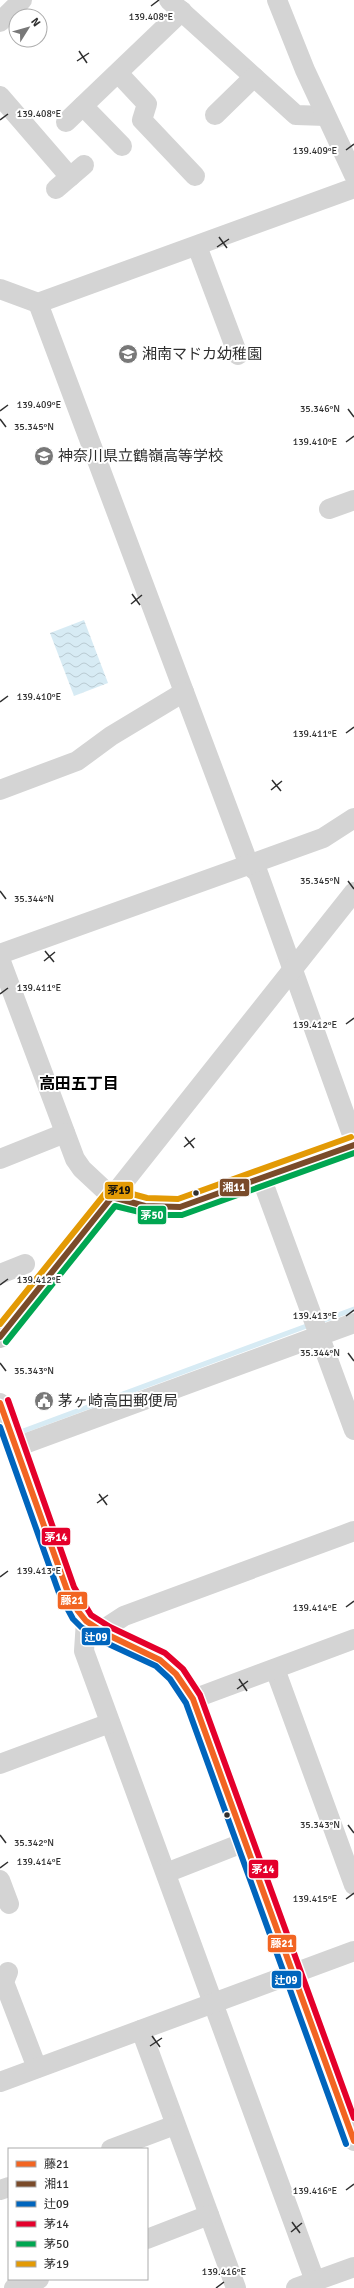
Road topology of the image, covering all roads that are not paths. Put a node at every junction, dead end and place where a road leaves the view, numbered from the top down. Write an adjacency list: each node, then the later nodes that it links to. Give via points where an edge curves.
1 (22, 0): 4 (street)
2 (277, 0): 10 (street, via 304,70)
3 (176, 5): 5 (street); 6 (street)
4 (0, 22)
5 (118, 73): 8 (street); 14 (street, via 146,104 142,120)
6 (254, 77): 9 (street); 10 (street, via 296,115)
7 (0, 96): 15 (street)
8 (83, 106): 11 (street); 12 (street)
9 (215, 115)
10 (326, 116): 13 (street)
11 (66, 122)
12 (122, 146)
13 (354, 174)
14 (195, 176)
15 (70, 177)
16 (354, 188): 17 (street)
17 (197, 246): 19 (street); 20 (street)
18 (0, 289): 19 (street)
19 (38, 303): 23 (street)
20 (238, 355)
21 (354, 500): 22 (street)
22 (329, 509)
23 (184, 692): 24 (street, via 111,736 77,761); 26 (street)
24 (0, 790)
25 (354, 818): 26 (street, via 323,838)
26 (249, 865): 28 (street); 30 (street, via 258,873)
27 (354, 892): 30 (street)
28 (0, 954)
29 (0, 959): 31 (street)
30 (292, 970): 32 (street); 36 (street)
31 (65, 1134): 34 (street); 36 (street, via 82,1170)
32 (354, 1140)
33 (354, 1145): 35 (main road)
34 (0, 1159)
35 (261, 1178): 36 (main road, via 180,1207 145,1207); 40 (street)
36 (112, 1197): 41 (main road)
37 (25, 1264): 38 (street)
38 (0, 1274)
39 (354, 1323): 40 (street)
40 (317, 1329): 43 (street); 44 (street)
41 (0, 1337)
42 (0, 1403): 44 (street)
43 (354, 1430)
44 (9, 1445): 46 (street, via 67,1590 76,1609)
45 (354, 1531): 46 (street)
46 (93, 1626): 49 (street, via 169,1667); 50 (street, via 84,1651)
47 (352, 1646): 48 (street)
48 (275, 1669): 49 (street); 55 (street)
49 (193, 1699): 52 (street)
50 (110, 1723): 51 (street); 53 (street)
51 (0, 1764)
52 (245, 1842): 53 (street); 59 (street)
53 (166, 1872): 60 (street)
54 (0, 1880): 56 (street)
55 (354, 1885)
56 (9, 1904)
57 (354, 1951): 59 (street)
58 (8, 1972): 62 (street, via 4,1982)
59 (293, 1974): 60 (street); 65 (street)
60 (213, 2003): 61 (street); 71 (street)
61 (140, 2030): 62 (street); 64 (street)
62 (37, 2068): 63 (street)
63 (0, 2082)
64 (175, 2125): 66 (street); 67 (street)
65 (354, 2141)
66 (114, 2148)
67 (209, 2216): 68 (street); 73 (street)
68 (148, 2239)
69 (354, 2267): 71 (street)
70 (36, 2280): 72 (street)
71 (305, 2285)
72 (14, 2288)
73 (236, 2288)

